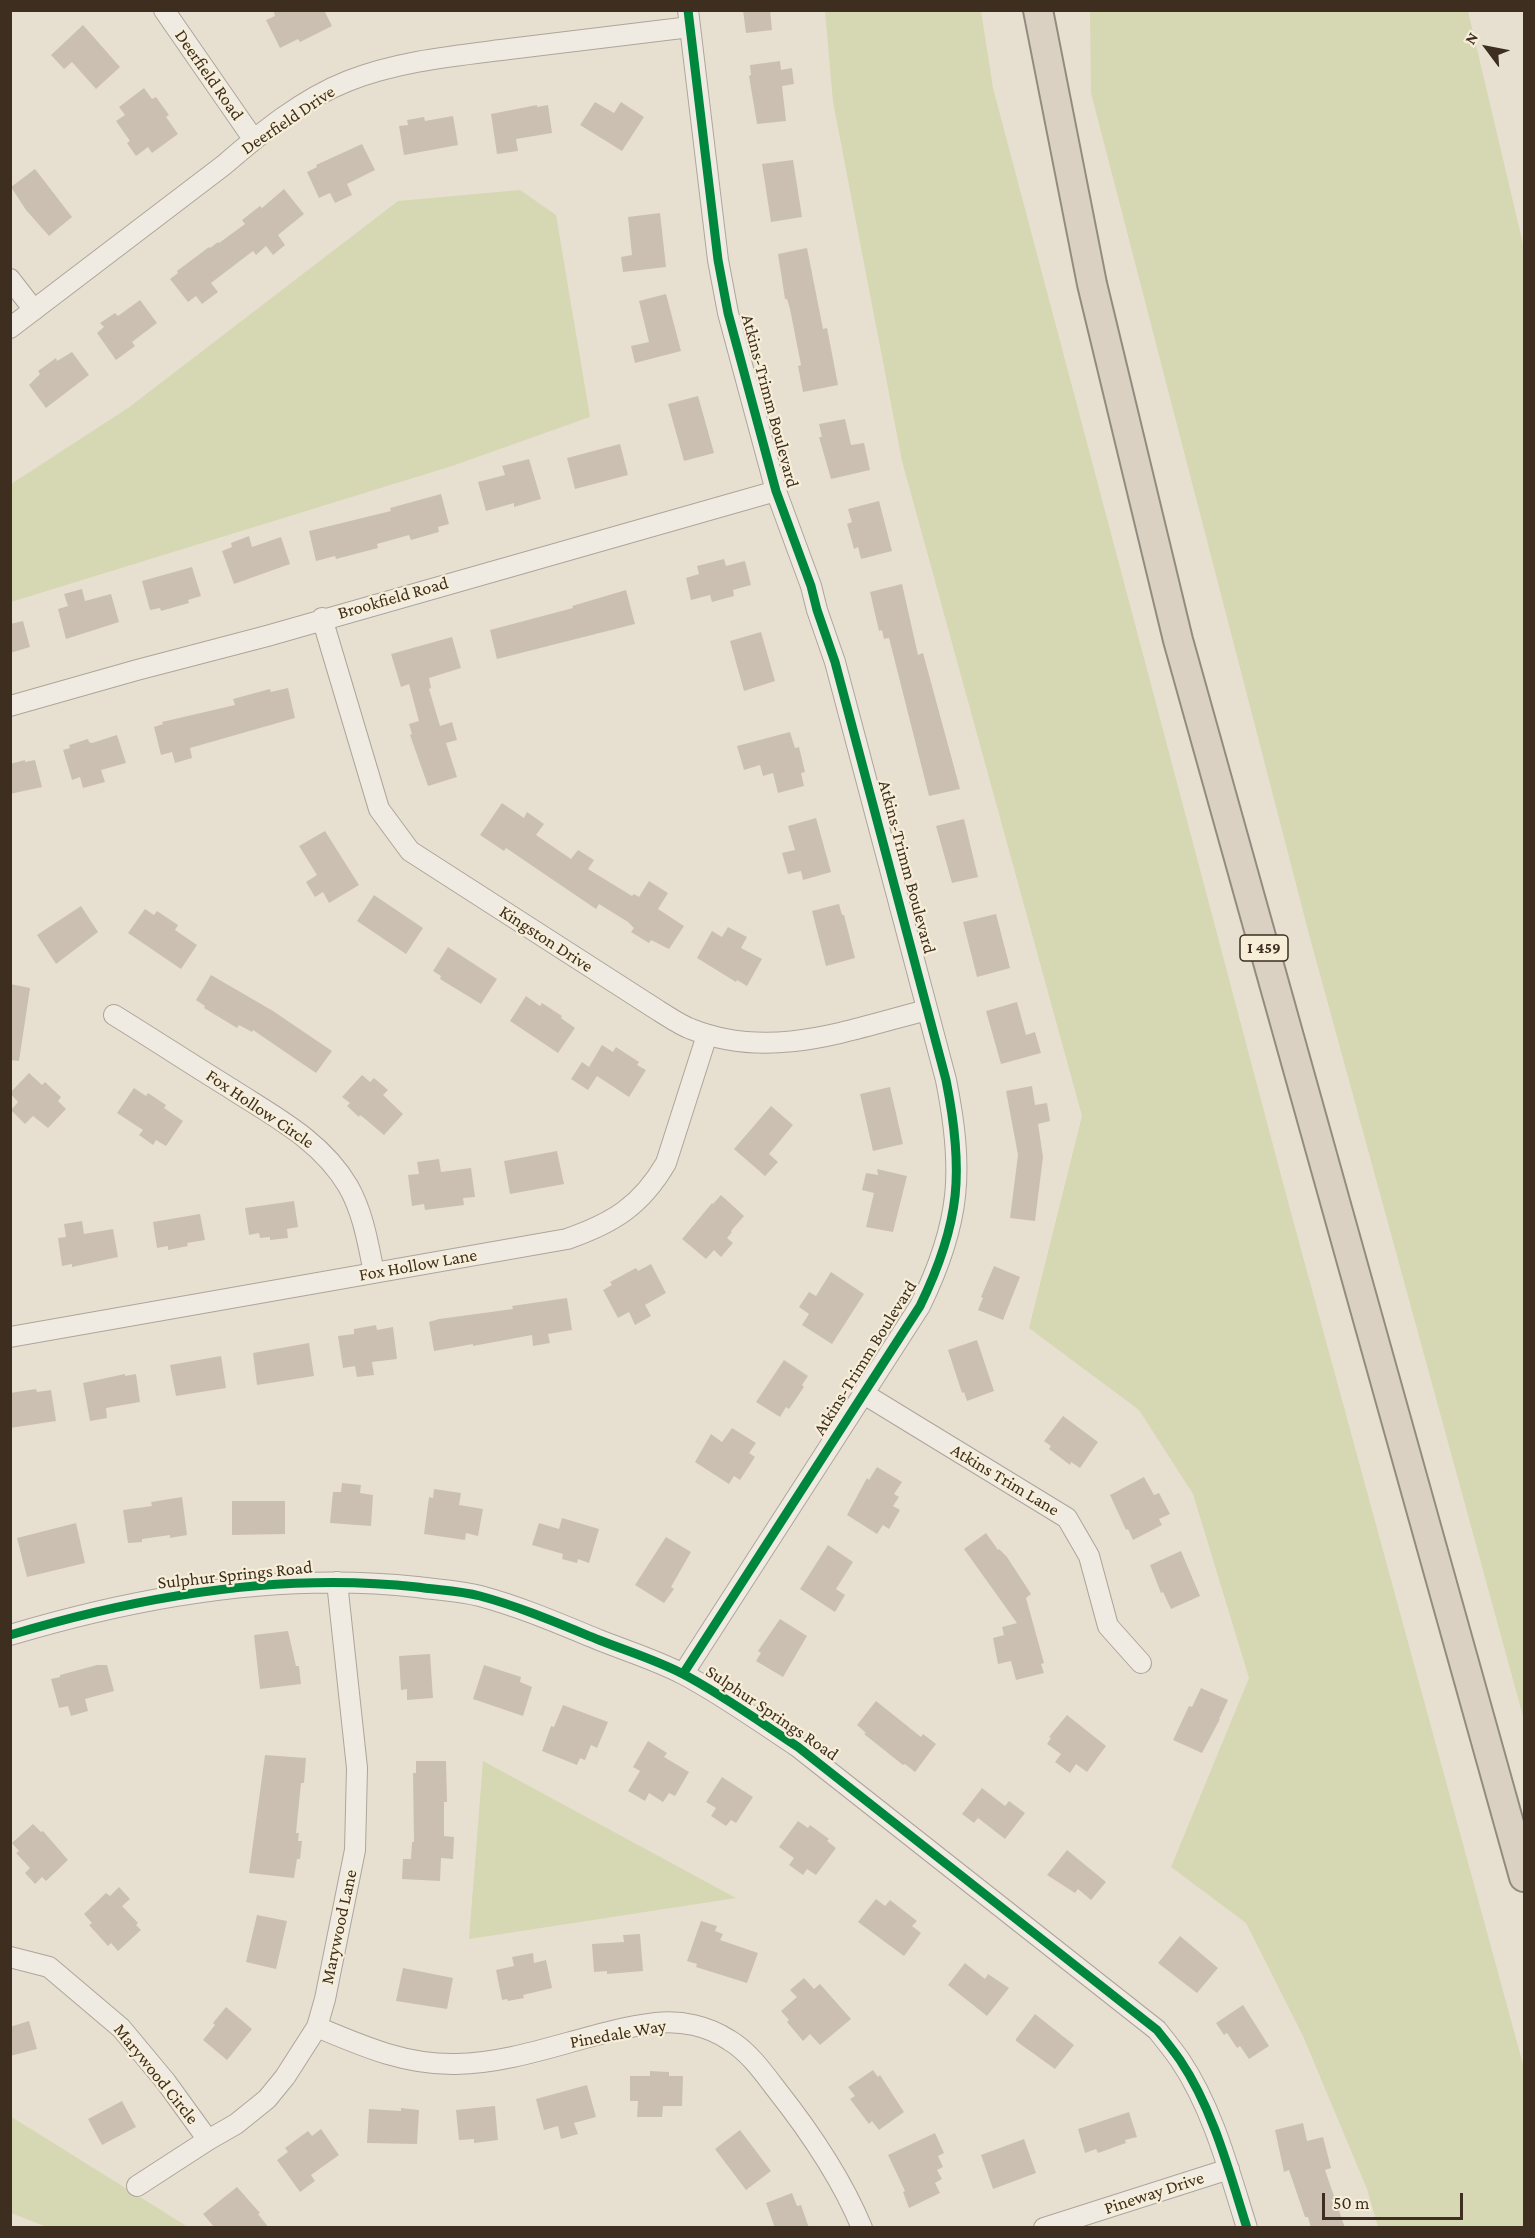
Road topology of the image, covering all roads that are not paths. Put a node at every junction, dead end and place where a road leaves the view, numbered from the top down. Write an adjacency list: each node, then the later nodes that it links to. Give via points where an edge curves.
1 (164, 10): 4 (street, Deerfield Road)
2 (1038, 10): 21 (highway, I 459, via 1092,284 1178,640)
3 (689, 19): 4 (street, Deerfield Drive, via 379,70 318,96); 8 (street, Atkins-Trimm Boulevard, via 720,271)
4 (254, 140): 6 (street, Deerfield Drive)
5 (10, 279): 6 (street)
6 (34, 310): 7 (street, Deerfield Drive)
7 (10, 328)
8 (776, 491): 9 (street, Brookfield Road); 11 (street, Atkins-Trimm Boulevard, via 835,662)
9 (322, 618): 10 (street, Brookfield Road); 13 (street, Kingston Drive, via 380,809 410,851 659,1011)
10 (10, 706)
11 (927, 1010): 13 (street, Kingston Drive, via 796,1042 750,1044); 16 (street, Atkins-Trimm Boulevard, via 955,1123 957,1192 937,1272)
12 (114, 1015): 14 (street, Fox Hollow Circle, via 298,1132 321,1151 349,1188 363,1222)
13 (707, 1035): 14 (street, Fox Hollow Lane, via 666,1163 637,1202 616,1218 567,1239)
14 (374, 1273): 15 (street, Fox Hollow Lane)
15 (10, 1337)
16 (864, 1394): 19 (street, Atkins Trim Lane, via 1067,1518 1089,1556 1108,1626); 20 (street, Atkins-Trimm Boulevard)
17 (337, 1582): 18 (street, Sulphur Springs Road, via 257,1587 148,1601); 20 (street, Sulphur Springs Road, via 478,1596 521,1608); 23 (street, Marywood Lane, via 357,1768 355,1850)
18 (10, 1635)
19 (1141, 1663)
20 (682, 1674): 25 (street, Sulphur Springs Road, via 798,1747 1157,2030 1200,2097)
21 (1524, 1877)
22 (10, 1957): 24 (street, Marywood Circle, via 49,1967 121,2028)
23 (316, 2027): 24 (street, Marywood Lane, via 285,2078 267,2099); 27 (street, Pinedale Way, via 391,2056 455,2064 502,2060 657,2023 695,2024 730,2040 760,2068 826,2157)
24 (208, 2140): 26 (street, Marywood Lane)
25 (1229, 2169): 28 (street, Pineway Drive); 29 (street, Sulphur Springs Road)
26 (137, 2186)
27 (862, 2228)
28 (1044, 2228)
29 (1247, 2228)

